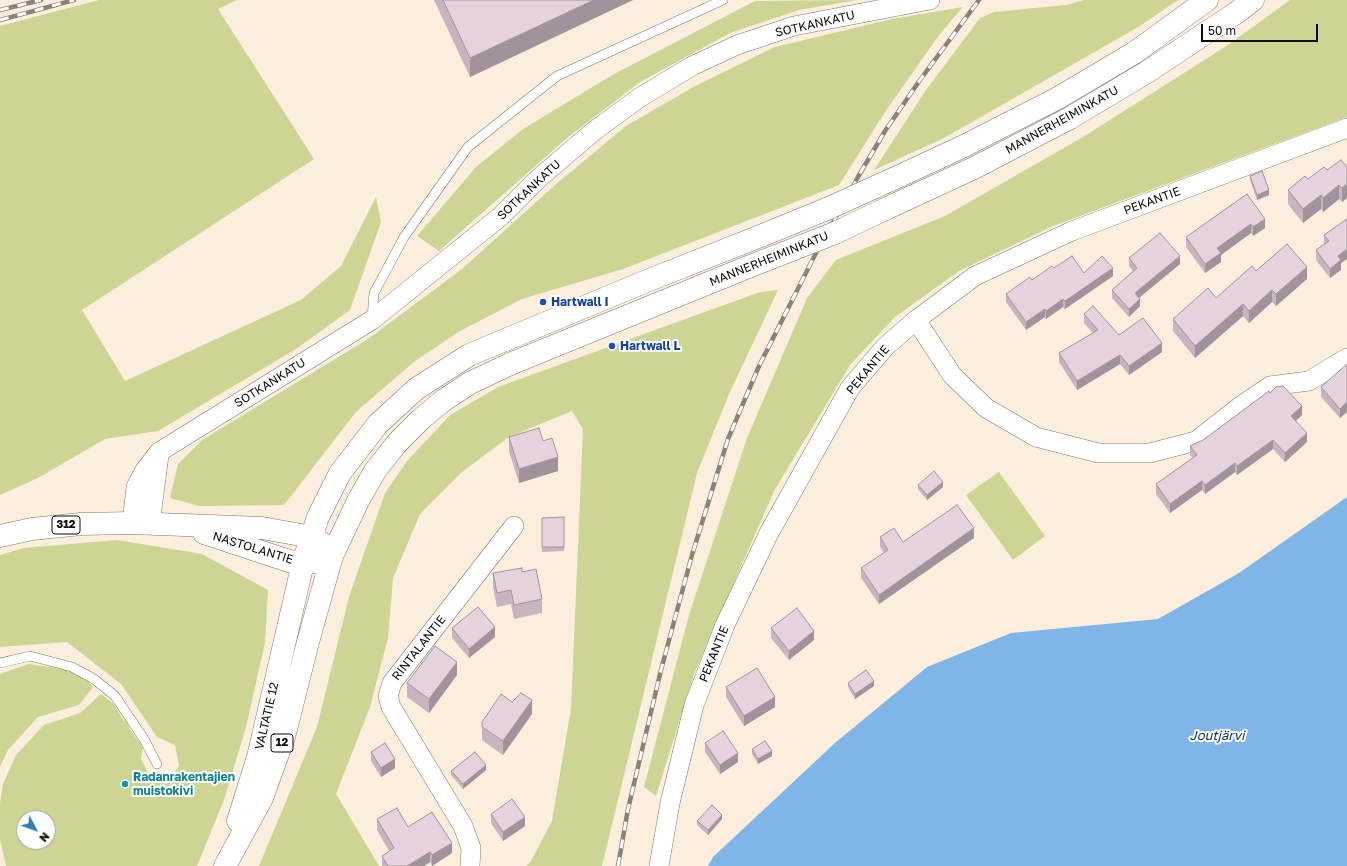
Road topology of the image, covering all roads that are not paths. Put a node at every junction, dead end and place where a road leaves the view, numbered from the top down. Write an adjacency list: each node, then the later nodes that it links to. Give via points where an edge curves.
1 (723, 0): 6 (lane, via 557,76 468,147 404,237 374,293)
2 (930, 0): 6 (street, SOTKANKATU, via 794,26 737,45 692,66 639,98 594,131 539,178 501,216)
3 (1207, 0): 13 (main road, MANNERHEIMINKATU, bridge, via 1134,53 1058,98 964,146 830,208 515,335 469,355 439,372 396,406 359,448 340,473 327,497)
4 (1253, 0): 14 (main road, MANNERHEIMINKATU, bridge, via 1147,72 1070,118 974,168 835,233 510,364 470,383 420,419 397,443 358,500)
5 (1347, 128): 7 (street, PEKANTIE, via 1072,231 975,276)
6 (372, 320): 9 (street, SOTKANKATU, via 160,452)
7 (916, 320): 8 (street, via 952,375 986,408 1036,437 1098,453 1150,453 1196,441 1270,386 1309,381); 21 (street, PEKANTIE, via 885,347 850,388 768,533 725,624 694,705 670,803)
8 (1347, 358)
9 (141, 523): 10 (main road, NASTOLANTIE / 312); 12 (main road, NASTOLANTIE / 312, via 32,528)
10 (186, 526): 13 (main road, NASTOLANTIE / 312, via 262,528); 15 (main road, NASTOLANTIE / 312, via 268,555)
11 (514, 526): 20 (street, RINTALANTIE, via 392,683 388,696 391,707 464,826 471,848)
12 (0, 536)
13 (312, 537): 14 (main road, NASTOLANTIE / 312, via 324,544); 15 (main road, MANNERHEIMINKATU)
14 (332, 556): 15 (main road, NASTOLANTIE / 312, via 317,562); 16 (main road, MANNERHEIMINKATU)
15 (303, 563): 19 (main road, VALTATIE 12 / 12, via 258,757)
16 (317, 611): 19 (main road, VALTATIE 12 / 12, via 279,751 262,798)
17 (0, 663): 18 (lane, via 30,656 72,667 94,679 115,696 144,739)
18 (157, 764)
19 (224, 866)
20 (470, 866)
21 (659, 866)

